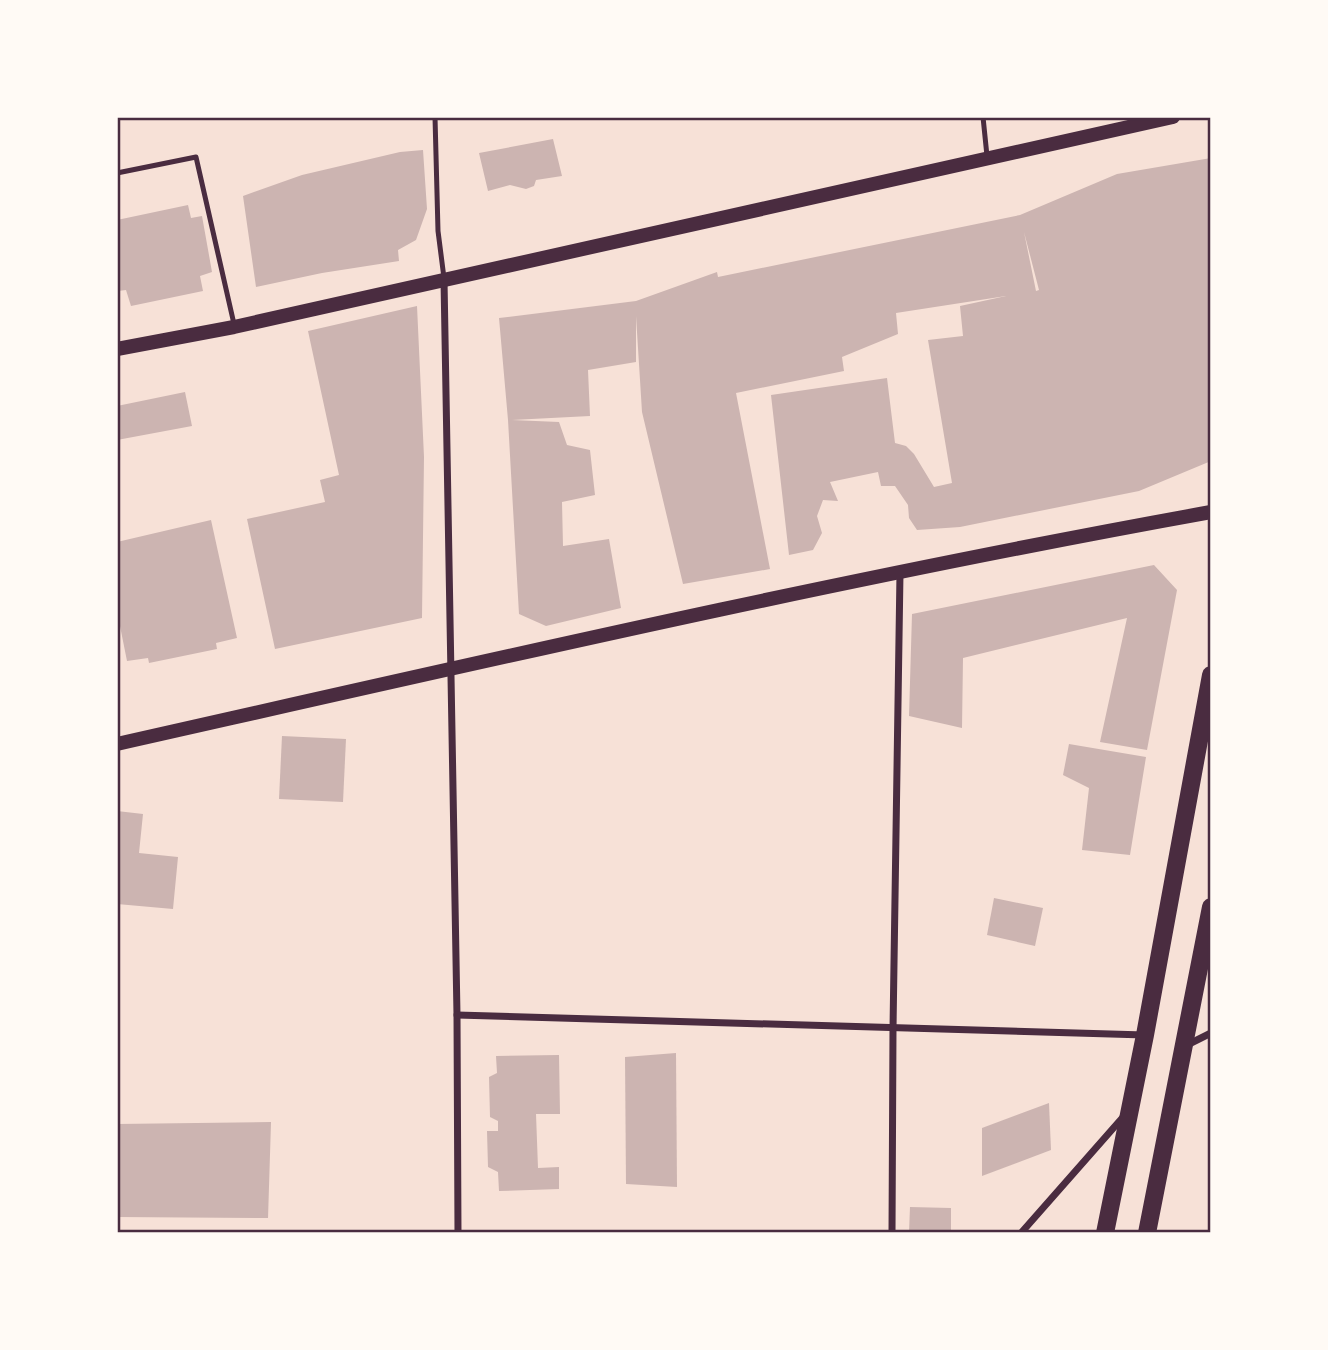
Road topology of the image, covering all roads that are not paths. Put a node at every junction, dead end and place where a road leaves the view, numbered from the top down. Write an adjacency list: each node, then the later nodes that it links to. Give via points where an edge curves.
1 (435, 117): 6 (lane)
2 (983, 117): 4 (lane)
3 (1173, 117): 4 (main road)
4 (987, 159): 6 (main road)
5 (117, 173): 7 (lane, via 196,156)
6 (444, 279): 7 (main road); 11 (street)
7 (234, 327): 8 (main road)
8 (117, 349)
9 (1211, 512): 10 (main road)
10 (900, 573): 11 (main road); 16 (street)
11 (450, 669): 13 (main road); 15 (street)
12 (1211, 675): 18 (main road)
13 (117, 744)
14 (1211, 907): 19 (main road)
15 (457, 1016): 16 (street); 21 (street)
16 (893, 1029): 18 (street); 22 (street)
17 (1211, 1033): 19 (street)
18 (1145, 1035): 20 (main road)
19 (1183, 1047): 25 (main road)
20 (1129, 1110): 23 (street); 24 (main road)
21 (458, 1233)
22 (892, 1233)
23 (1021, 1233)
24 (1105, 1233)
25 (1147, 1233)

